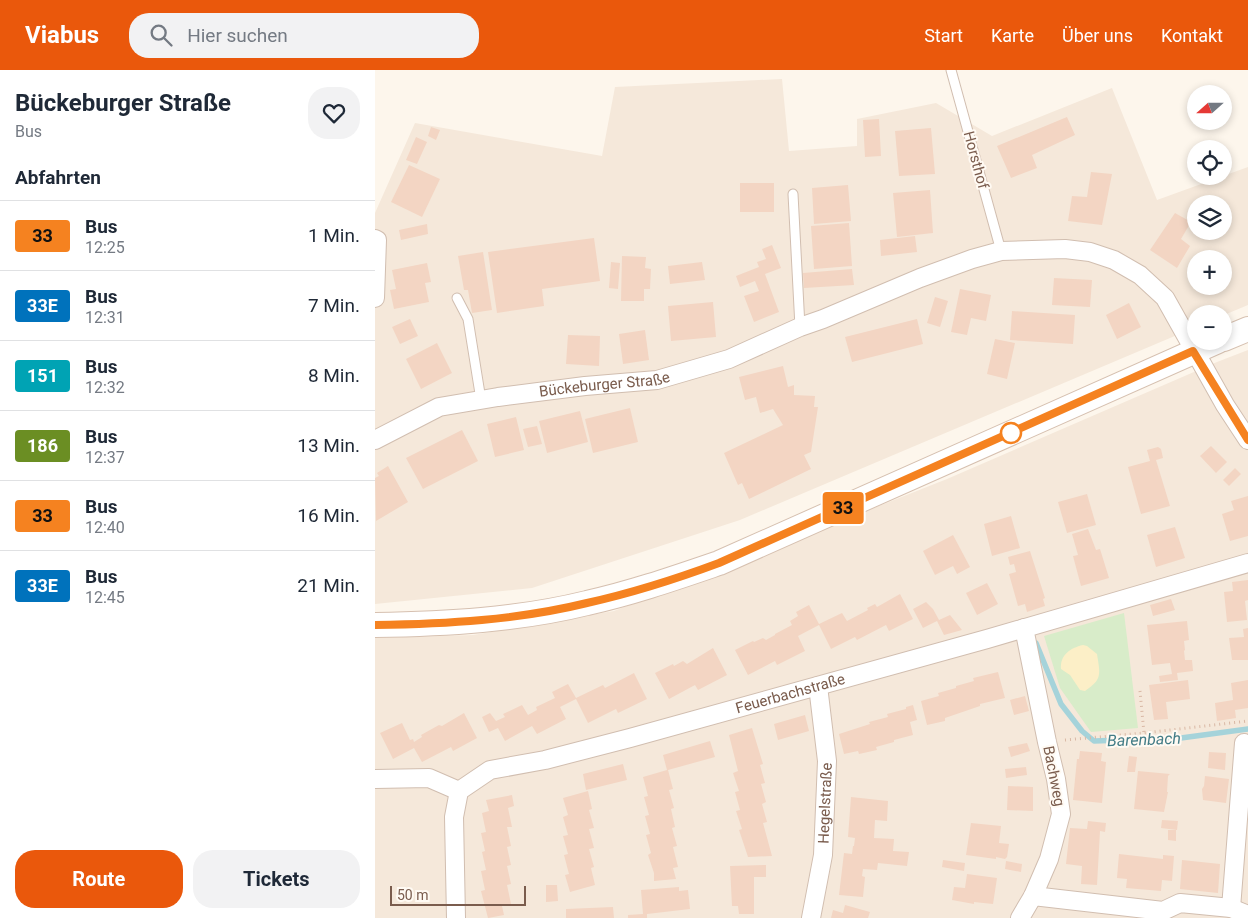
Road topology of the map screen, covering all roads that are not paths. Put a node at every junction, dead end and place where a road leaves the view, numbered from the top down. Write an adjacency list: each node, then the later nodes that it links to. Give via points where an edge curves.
1 (951, 70): 4 (lane, Horsthof)
2 (793, 194): 7 (lane)
3 (375, 239): 5 (street)
4 (1001, 251): 7 (street, Bückeburger Straße, via 920,278); 10 (street, Bückeburger Straße, via 1065,249 1090,252 1114,260 1140,275 1165,298)
5 (375, 298)
6 (457, 298): 11 (lane, via 468,318)
7 (800, 327): 11 (street, Bückeburger Straße, via 729,359 657,380)
8 (1248, 329): 9 (main road)
9 (1232, 336)
10 (1193, 351): 13 (street, Bückeburger Straße); 15 (main road, via 719,563 660,584 587,604 537,613 435,624)
11 (481, 400): 12 (street, Bückeburger Straße, via 439,407)
12 (375, 440)
13 (1248, 440)
14 (1248, 563): 16 (street, Feuerbachstraße)
15 (375, 625)
16 (1024, 628): 17 (street, Feuerbachstraße); 21 (street, Bachweg, via 1061,814 1049,859)
17 (819, 686): 20 (street, Feuerbachstraße, via 545,760 490,770); 25 (street, Hegelstraße, via 827,761 823,854)
18 (1245, 743): 22 (street)
19 (375, 779): 20 (street, via 429,778)
20 (459, 791): 24 (street, via 454,817)
21 (1033, 896): 22 (street, via 1163,911 1180,903); 26 (street, Bachweg)
22 (1231, 908): 23 (street)
23 (1248, 914)
24 (456, 918)
25 (811, 918)
26 (1021, 918)

